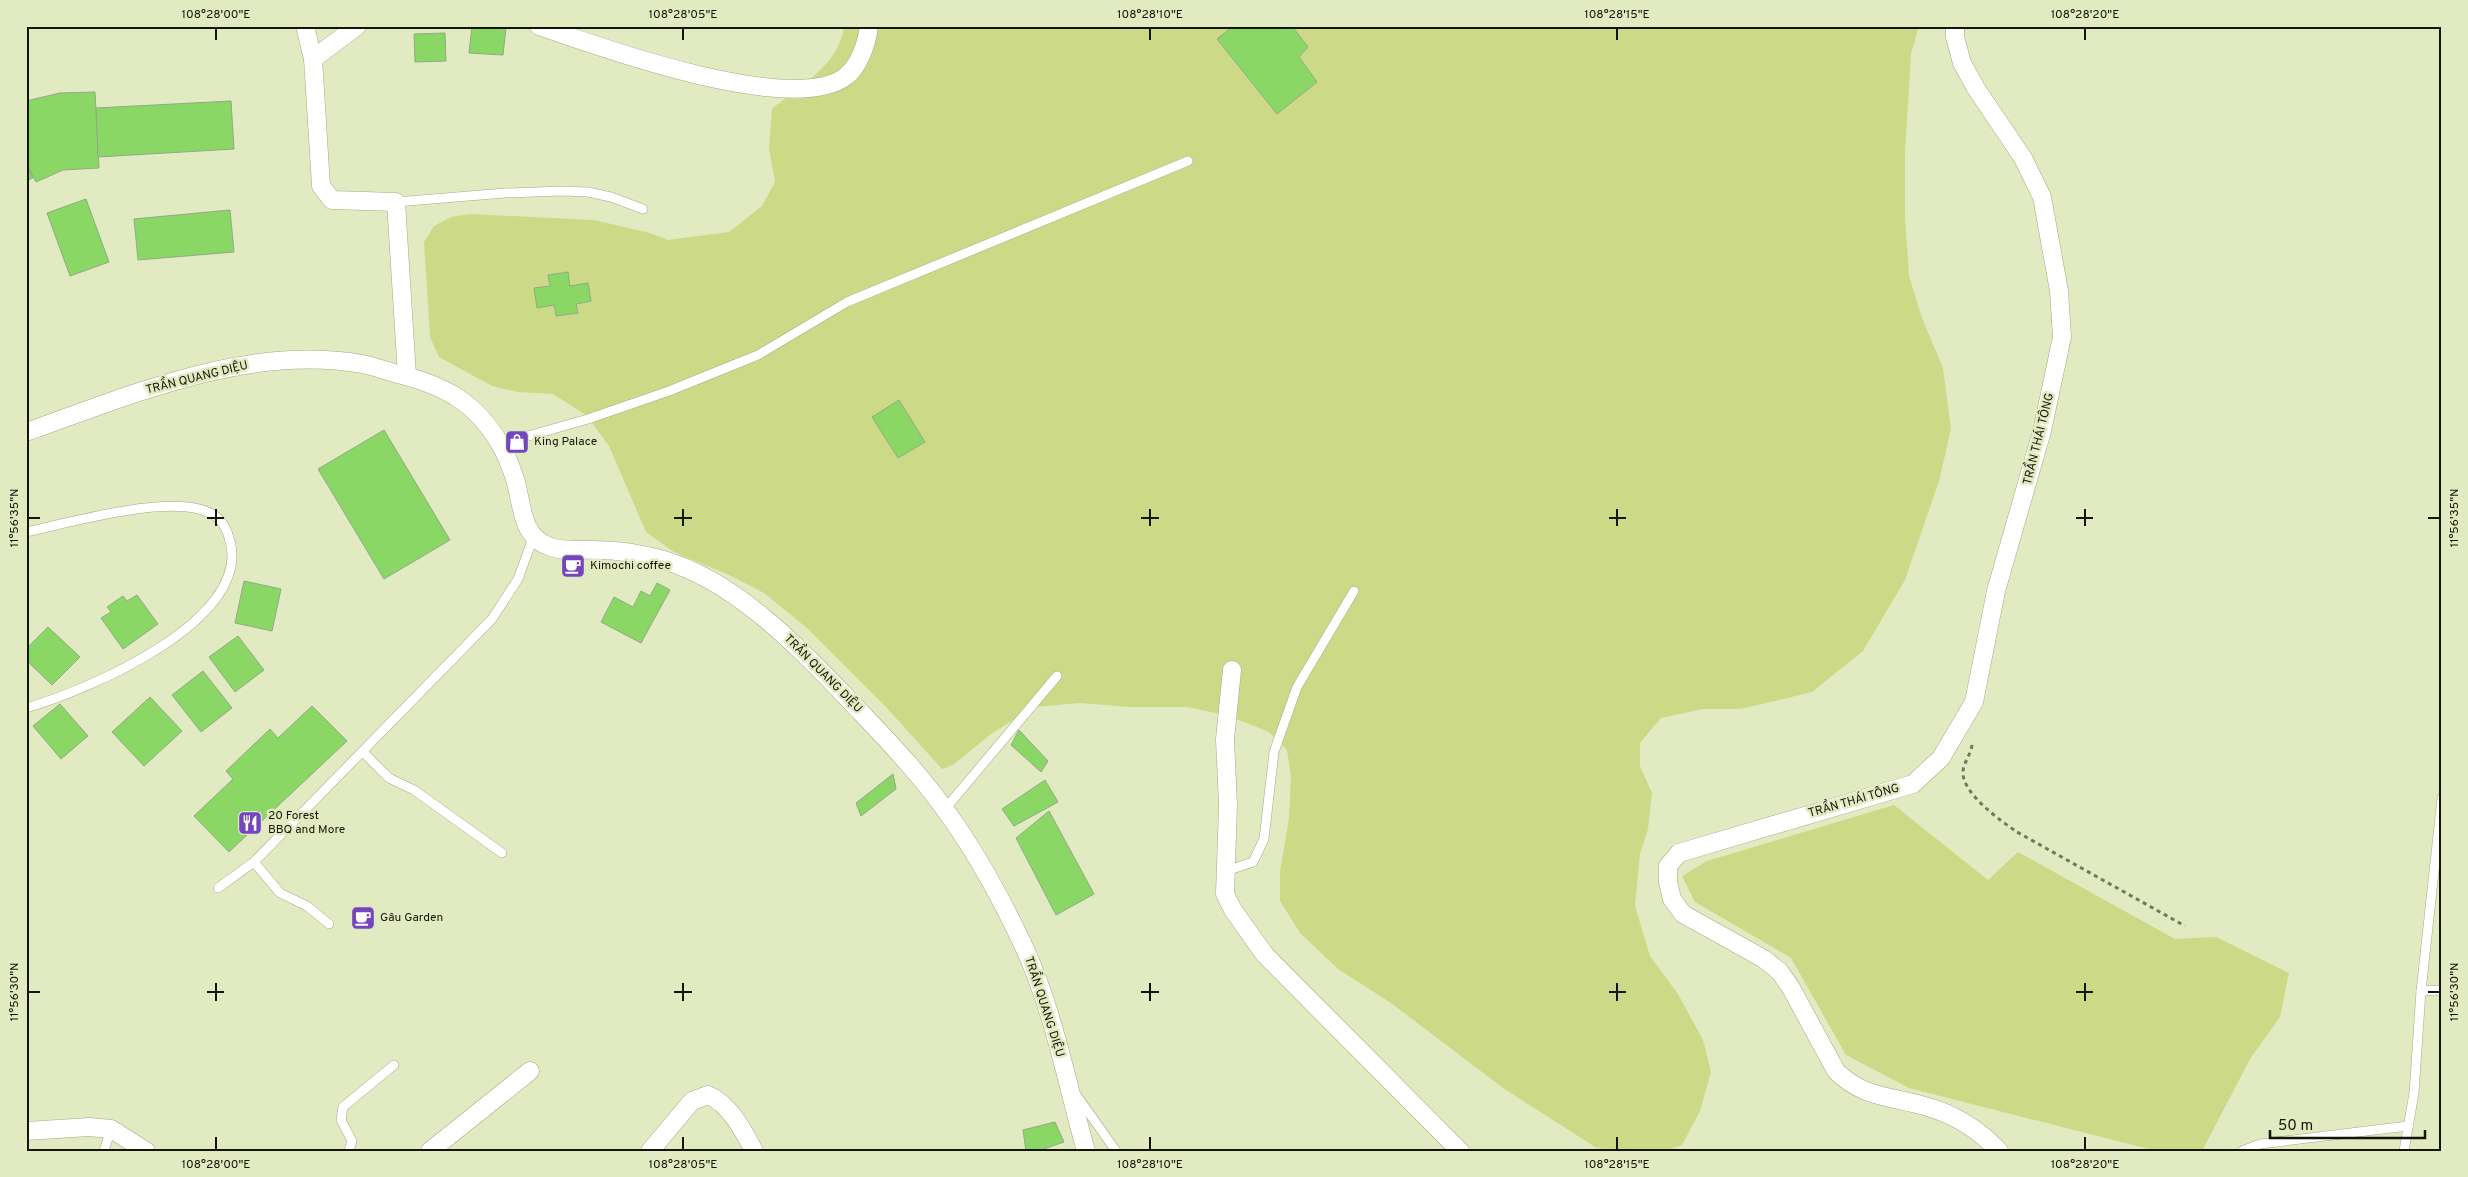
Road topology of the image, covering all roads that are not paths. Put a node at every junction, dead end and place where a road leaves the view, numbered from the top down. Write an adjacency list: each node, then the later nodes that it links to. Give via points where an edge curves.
1 (305, 26): 6 (street)
2 (357, 26): 6 (street)
3 (539, 26): 4 (street, via 681,71 760,88 816,87 845,77 857,62)
4 (869, 26)
5 (1955, 26): 44 (street, TRẦN THÁI TÔNG, via 1962,63 2023,158 2042,197 2062,316 2062,337 2042,431 1996,592 1974,702 1941,758 1913,784 1678,852 1668,866 1668,882 1672,899 1683,914 1764,959 1780,972 1836,1071 1847,1082 1863,1091 1951,1115 1973,1127)
6 (313, 59): 8 (street, via 322,186 332,200)
7 (1188, 161): 12 (lane, via 847,302 758,355 588,419)
8 (396, 202): 9 (lane, via 563,191 588,192); 10 (street)
9 (643, 208)
10 (407, 376): 11 (street, TRẦN QUANG DIỆU, via 352,363 313,360 252,364 158,386); 12 (street, TRẦN QUANG DIỆU, via 441,387 473,408)
11 (26, 432)
12 (500, 444): 14 (street, TRẦN QUANG DIỆU, via 515,478 524,522)
13 (26, 532): 18 (lane, via 153,508 194,508 213,514 226,527 233,561 226,585 208,610 175,637 120,672)
14 (533, 538): 19 (lane, via 518,578 492,619); 21 (street, TRẦN QUANG DIỆU, via 552,548 609,550 664,560 711,581 746,604 796,645 872,723)
15 (1354, 592): 24 (lane, via 1297,687 1274,752 1264,839 1257,855 1253,862)
16 (1232, 670): 24 (street, via 1225,739)
17 (1056, 676): 21 (lane)
18 (26, 708)
19 (362, 752): 22 (lane, via 389,778 414,790); 23 (lane)
20 (2442, 798): 28 (lane)
21 (945, 810): 31 (street, TRẦN QUANG DIỆU, via 991,881 1027,953)
22 (502, 852)
23 (254, 862): 25 (lane); 26 (lane, via 280,893 307,906)
24 (1226, 871): 43 (street, via 1225,894 1265,955)
25 (218, 888)
26 (329, 924)
27 (2442, 990): 28 (lane)
28 (2421, 991): 32 (lane, via 2414,1093)
29 (394, 1065): 37 (lane, via 343,1107 341,1120 352,1140)
30 (530, 1070): 38 (street)
31 (1068, 1083): 41 (street, TRẦN QUANG DIỆU); 42 (lane)
32 (2408, 1126): 45 (lane, via 2260,1144); 46 (lane)
33 (111, 1129): 34 (street, via 89,1127); 35 (lane); 36 (street)
34 (26, 1131)
35 (104, 1151)
36 (146, 1151)
37 (349, 1151)
38 (430, 1151)
39 (650, 1151): 40 (street, via 692,1101 708,1096 719,1102 743,1130)
40 (754, 1151)
41 (1086, 1151)
42 (1116, 1151)
43 (1460, 1151)
44 (1999, 1151)
45 (2242, 1151)
46 (2404, 1151)

